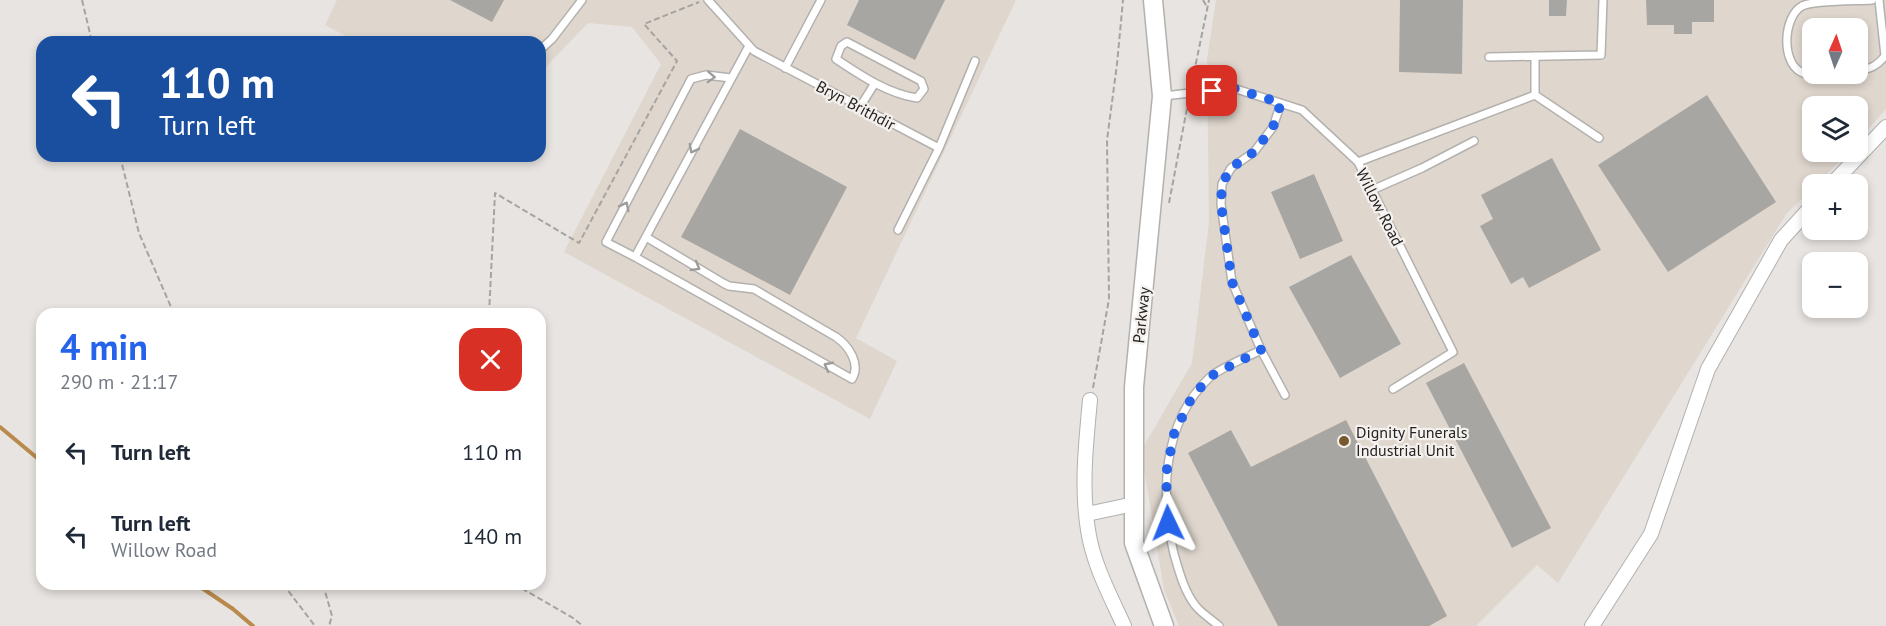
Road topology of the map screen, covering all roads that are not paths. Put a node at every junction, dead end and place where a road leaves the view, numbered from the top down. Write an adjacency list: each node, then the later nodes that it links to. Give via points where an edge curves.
1 (582, 0): 8 (lane)
2 (706, 0): 9 (lane, Bryn Brithdir)
3 (821, 0): 13 (lane)
4 (1154, 0): 19 (main road, Parkway)
5 (1603, 0): 10 (lane, via 1601,55)
6 (1872, 0): 15 (lane, via 1812,2 1793,14 1789,23 1790,60)
7 (1879, 0): 14 (lane, via 1885,56)
8 (546, 44)
9 (749, 46): 13 (lane, Bryn Brithdir); 16 (lane)
10 (1535, 56): 11 (lane); 18 (lane)
11 (1489, 57)
12 (975, 61): 25 (lane)
13 (785, 68): 21 (lane, Bryn Brithdir)
14 (1868, 69)
15 (1802, 72)
16 (731, 78): 31 (lane, one-way to 31); 32 (lane, one-way to 16, via 606,242 691,78)
17 (874, 83): 17 (lane, via 836,59 841,46 847,42 857,47 921,81 924,89 917,98 906,97); 21 (lane)
18 (1535, 95): 23 (lane); 26 (lane)
19 (1162, 96): 20 (lane, Willow Road, via 1233,88); 37 (main road, Parkway, via 1134,387)
20 (1281, 103): 26 (lane, Willow Road, via 1302,110); 33 (lane, via 1273,127 1254,152 1231,168 1222,184 1221,204 1232,282)
21 (860, 107): 25 (lane, Bryn Brithdir)
22 (1886, 127): 27 (street)
23 (1599, 138)
24 (1474, 141): 28 (lane)
25 (939, 148): 30 (lane)
26 (1358, 162): 28 (lane, Willow Road)
27 (1841, 174)
28 (1372, 190): 34 (lane, Willow Road, via 1454,352)
29 (1802, 217): 42 (street, via 1781,240 1708,369 1651,534)
30 (898, 230)
31 (646, 237): 32 (lane); 32 (lane, one-way to 32, via 723,283 754,290 836,337 844,343 856,365 852,379)
32 (635, 257)
33 (1261, 350): 35 (lane); 41 (lane, via 1211,376 1192,397 1174,434 1166,474 1168,528 1180,575 1195,605)
34 (1393, 389)
35 (1285, 395)
36 (1090, 400): 38 (street, via 1084,461)
37 (1134, 504): 38 (street); 40 (main road, Parkway, via 1134,543)
38 (1087, 514): 39 (street, via 1102,579)
39 (1124, 626)
40 (1164, 626)
41 (1219, 626)
42 (1592, 626)

